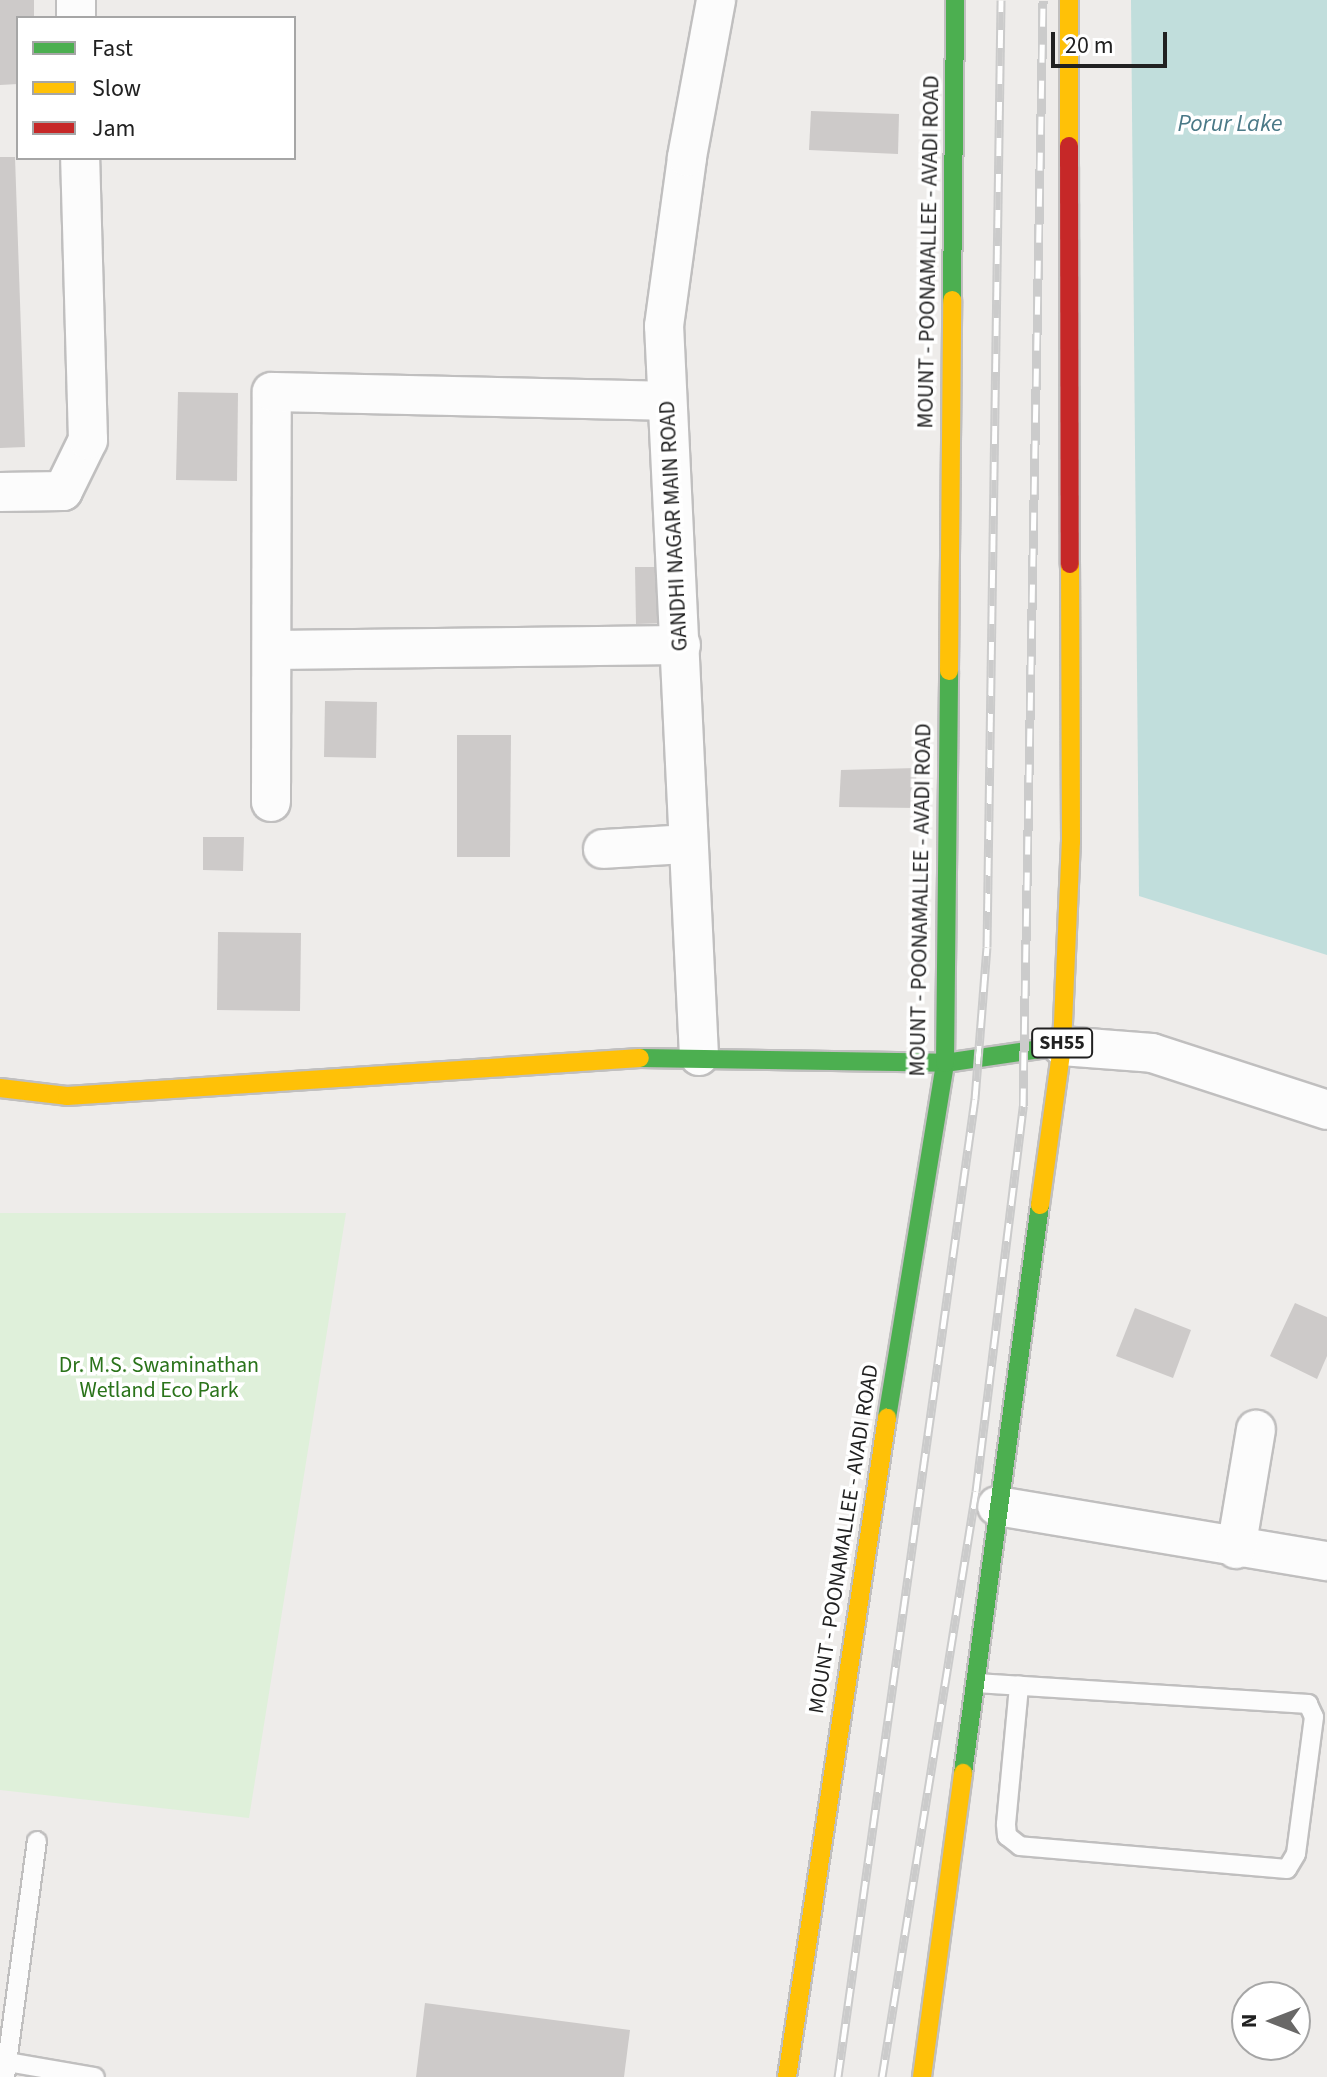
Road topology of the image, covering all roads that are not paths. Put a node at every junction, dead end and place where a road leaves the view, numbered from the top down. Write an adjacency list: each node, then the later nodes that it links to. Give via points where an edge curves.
1 (716, 0): 5 (street, GANDHI NAGAR MAIN ROAD, via 664,326)
2 (955, 0): 14 (main road, MOUNT - POONAMALLEE - AVADI ROAD)
3 (1069, 0): 12 (main road, SH55, via 1071,842)
4 (80, 160): 6 (street, via 88,440 63,491)
5 (666, 401): 7 (street, GANDHI NAGAR MAIN ROAD); 8 (street, via 272,392)
6 (0, 492)
7 (681, 645): 8 (street); 10 (street, GANDHI NAGAR MAIN ROAD)
8 (272, 650): 9 (street)
9 (271, 802)
10 (687, 844): 11 (street); 13 (street, GANDHI NAGAR MAIN ROAD)
11 (603, 849)
12 (1062, 1046): 14 (main road); 16 (street, via 1152,1053); 18 (main road, SH55)
13 (699, 1056): 14 (main road); 15 (main road, via 67,1096)
14 (945, 1063): 26 (main road, MOUNT - POONAMALLEE - AVADI ROAD, via 836,1736)
15 (0, 1088)
16 (1327, 1110)
17 (1256, 1430): 19 (street)
18 (997, 1506): 19 (street); 21 (main road, SH55)
19 (1236, 1549): 20 (street)
20 (1327, 1561)
21 (976, 1683): 22 (lane); 27 (main road, SH55)
22 (1019, 1686): 22 (lane, via 1308,1704 1314,1717 1296,1854 1287,1869 1020,1846 1007,1836 1006,1824)
23 (37, 1841): 24 (lane)
24 (6, 2070): 25 (lane)
25 (95, 2077)
26 (787, 2077)
27 (922, 2077)

